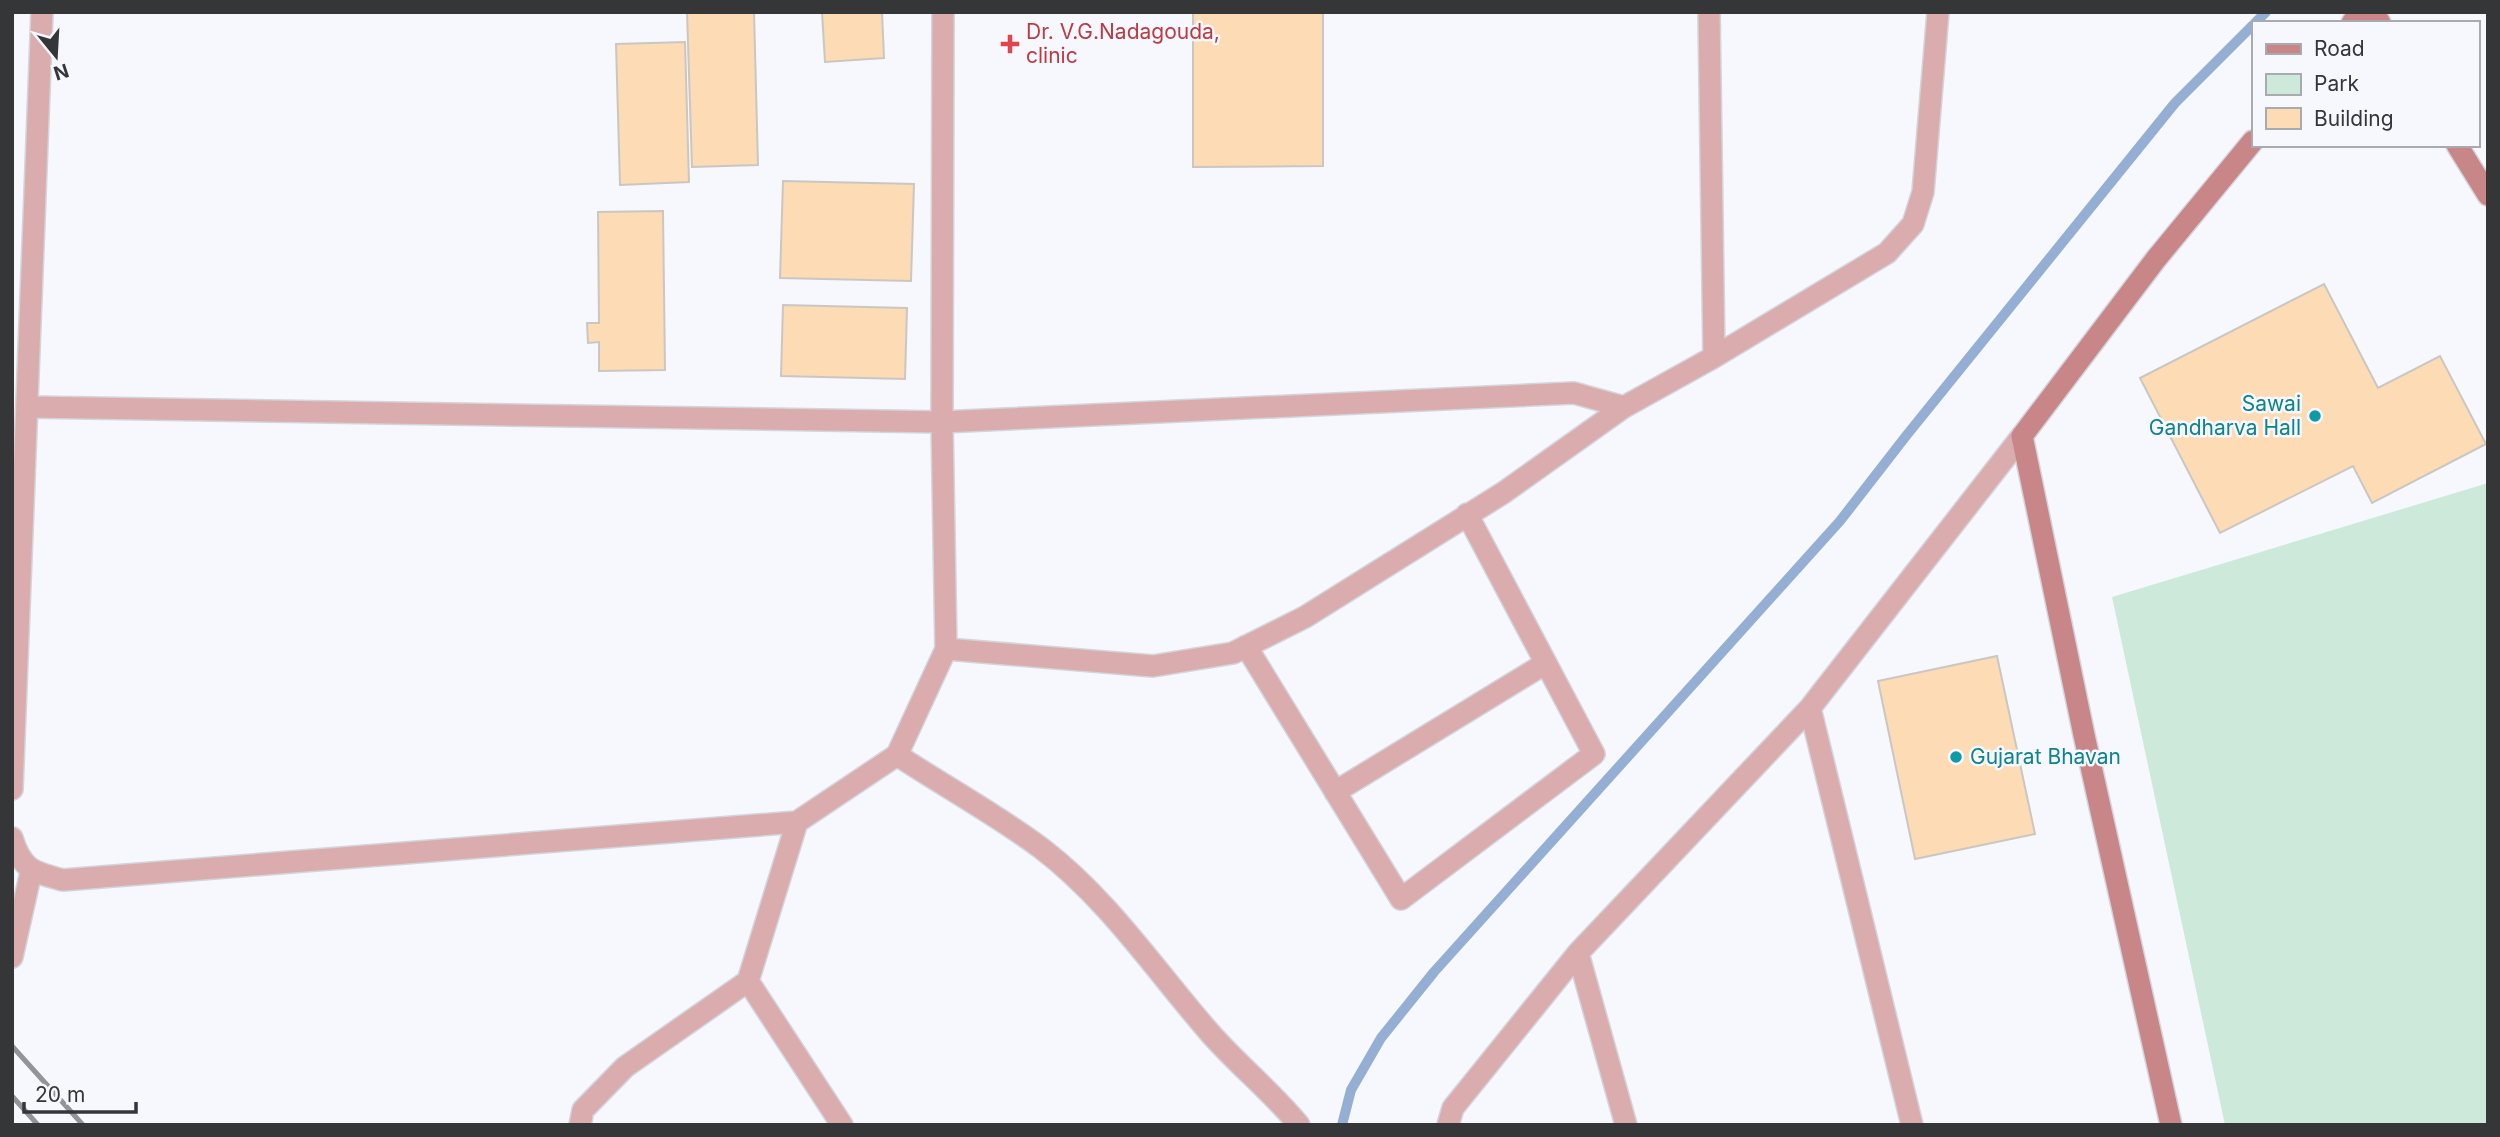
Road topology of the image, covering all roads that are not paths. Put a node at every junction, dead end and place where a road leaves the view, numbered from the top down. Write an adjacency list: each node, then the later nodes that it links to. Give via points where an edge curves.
1 (42, 12): 9 (street)
2 (943, 12): 11 (street)
3 (1709, 12): 8 (street)
4 (1938, 12): 8 (street, via 1923,192 1913,224 1887,253)
5 (2252, 142): 12 (street, via 2156,259)
6 (2457, 147): 7 (street)
7 (2488, 195)
8 (1714, 357): 10 (street)
9 (28, 407): 11 (street); 19 (street)
10 (1624, 407): 11 (street, via 1574,393); 13 (street)
11 (942, 422): 15 (street)
12 (2022, 436): 17 (street); 33 (street)
13 (1467, 514): 14 (street, via 1305,617); 16 (street)
14 (1246, 646): 15 (street, via 1233,653 1153,666); 20 (street)
15 (946, 649): 18 (street)
16 (1546, 663): 20 (street); 20 (street, via 1594,754 1401,900)
17 (1810, 708): 24 (street); 32 (street)
18 (897, 755): 21 (street); 29 (street, via 1040,847 1073,876 1110,913 1212,1035)
19 (12, 789)
20 (1335, 792)
21 (797, 822): 23 (street, via 63,880); 26 (street)
22 (12, 838): 23 (street)
23 (31, 872): 25 (street)
24 (1578, 953): 30 (street, via 1452,1108); 31 (street)
25 (12, 957)
26 (748, 981): 27 (street, via 625,1067 583,1110); 28 (street)
27 (580, 1125)
28 (842, 1125)
29 (1299, 1125)
30 (1448, 1125)
31 (1626, 1125)
32 (1912, 1125)
33 (2171, 1125)

